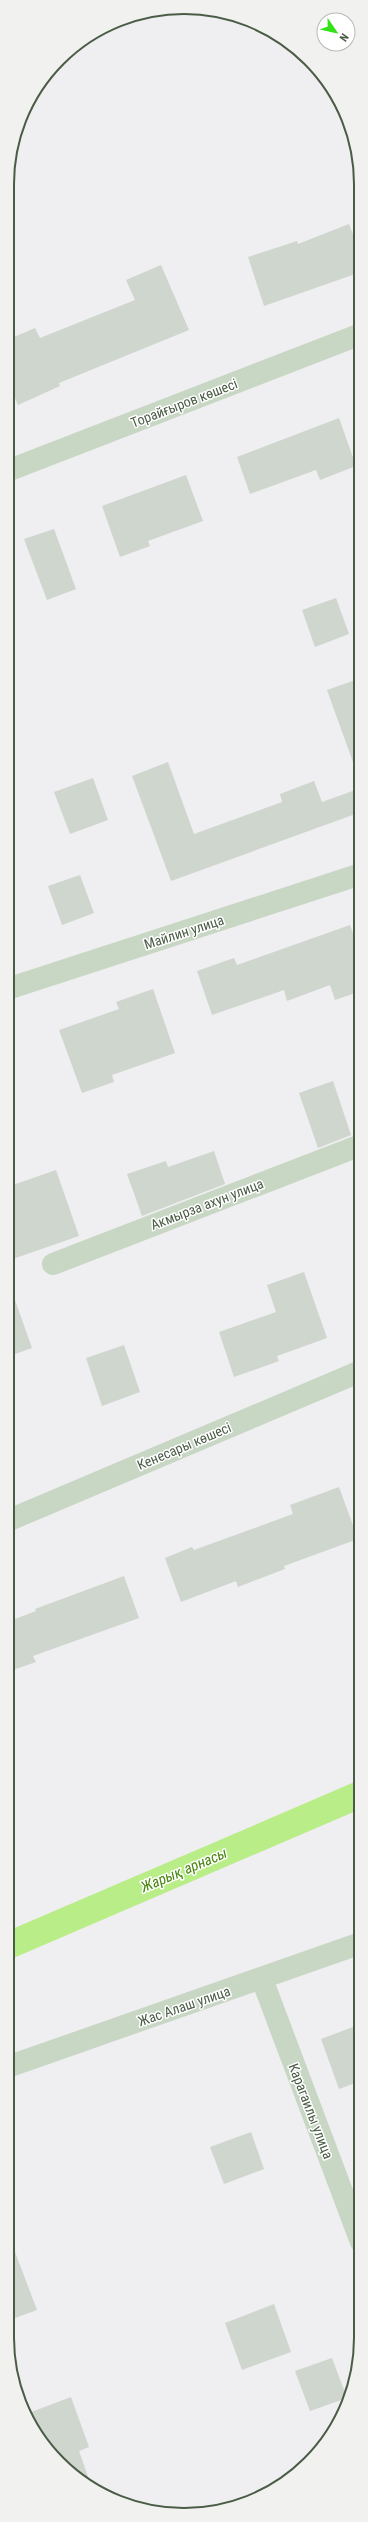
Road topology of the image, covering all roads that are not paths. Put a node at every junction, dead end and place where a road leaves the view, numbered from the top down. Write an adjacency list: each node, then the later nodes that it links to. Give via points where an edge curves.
1 (354, 337): 2 (street, Торайғыров көшесі)
2 (14, 468)
3 (354, 876): 4 (street, Майлин улица)
4 (14, 987)
5 (354, 1148): 6 (street, Акмырза ахун улица)
6 (53, 1264)
7 (354, 1374): 8 (street, Кенесары көшесі)
8 (14, 1518)
9 (354, 1946): 10 (street, Жас Алаш улица)
10 (262, 1979): 11 (street, Жас Алаш улица); 12 (street, Карагаилы улица)
11 (14, 2065)
12 (354, 2223)

